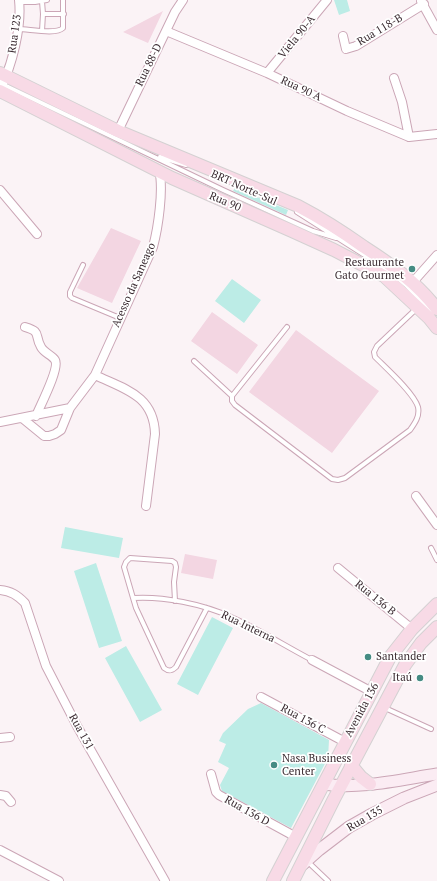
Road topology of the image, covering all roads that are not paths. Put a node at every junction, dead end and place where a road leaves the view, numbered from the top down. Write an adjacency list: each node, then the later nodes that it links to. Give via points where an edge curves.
1 (44, 0): 5 (lane); 7 (lane)
2 (63, 0): 8 (lane)
3 (184, 0): 12 (street, Rua 88-D, via 174,12)
4 (327, 0): 14 (street, Viela 90-A)
5 (19, 1): 9 (street, Rua 123)
6 (422, 2): 10 (street); 13 (street, Rua 118-B, via 356,46 346,49)
7 (43, 14): 8 (lane); 11 (lane)
8 (64, 14): 11 (lane, via 62,30)
9 (18, 29): 11 (lane); 16 (street, Rua 123)
10 (437, 30)
11 (42, 31)
12 (166, 31): 14 (street, Rua 90 A); 17 (street, Rua 88-D)
13 (344, 36)
14 (267, 73): 19 (street, Rua 90 A)
15 (394, 78): 19 (street)
16 (3, 84): 17 (main road); 20 (lane, BRT Norte-Sul); 21 (main road, Rua 90)
17 (118, 131): 31 (main road, via 298,206 327,221)
18 (437, 134): 19 (street, Rua 90 A)
19 (409, 137)
20 (144, 153): 25 (lane, BRT Norte-Sul, via 212,173); 28 (lane, BRT Norte-Sul, via 313,231)
21 (159, 170): 22 (main road, Rua 90); 24 (street, Acesso da Saneago)
22 (172, 178): 24 (street); 32 (main road, Rua 90, via 334,250 384,276)
23 (0, 190): 27 (street)
24 (161, 192): 35 (street, Acesso da Saneago, via 153,247)
25 (283, 205)
26 (290, 209): 28 (lane, BRT Norte-Sul)
27 (37, 234)
28 (336, 238): 36 (lane, BRT Norte-Sul, via 388,270 406,285)
29 (437, 255): 31 (street)
30 (83, 264): 35 (lane, via 70,296)
31 (413, 282): 33 (main road)
32 (404, 296): 34 (main road); 39 (main road, Rua 90)
33 (437, 307)
34 (415, 310): 40 (main road); 43 (lane, via 377,346 374,352 375,357 413,397 418,408 417,420 410,430 344,478 332,479 235,405)
35 (120, 318): 42 (street, Acesso da Saneago)
36 (437, 319)
37 (25, 327): 45 (street, via 34,330 42,348 55,359 56,364)
38 (287, 327): 43 (lane)
39 (437, 328)
40 (437, 338)
41 (194, 361): 43 (lane)
42 (95, 375): 44 (street, Acesso da Saneago); 49 (street, via 138,396 149,408 155,422 156,434)
43 (232, 396)
44 (70, 408): 45 (street); 46 (street, Acesso da Saneago, via 60,430 49,436 44,436)
45 (36, 416): 46 (street)
46 (22, 418): 47 (street)
47 (0, 422)
48 (416, 496): 50 (street)
49 (146, 506)
50 (436, 521)
51 (431, 548): 52 (lane)
52 (437, 560)
53 (338, 568): 60 (street, Rua 136 B)
54 (0, 590): 83 (street, Rua 131, via 10,591 25,603 46,666)
55 (133, 598): 56 (lane, Rua Interna); 56 (lane, via 124,567 130,558 175,563); 58 (lane, via 164,668 168,671 176,667)
56 (175, 601): 58 (lane, Rua Interna)
57 (437, 604): 60 (main road, Avenida 136)
58 (207, 608): 61 (lane, Rua Interna, via 231,617)
59 (437, 627): 64 (main road, Avenida 136, via 405,665)
60 (412, 629): 62 (main road, Avenida 136, via 390,657)
61 (312, 660): 62 (street)
62 (372, 692): 68 (main road, Avenida 136)
63 (261, 697): 68 (street, Rua 136 C)
64 (383, 707): 65 (lane); 69 (main road, Avenida 136)
65 (431, 729)
66 (10, 737): 67 (street)
67 (0, 738)
68 (345, 742): 72 (main road, Avenida 136)
69 (351, 765): 73 (main road); 75 (main road, Avenida 136)
70 (211, 774): 79 (street, Rua 136 D, via 219,795)
71 (437, 774): 73 (main road)
72 (324, 784): 75 (main road); 78 (main road, Avenida 136)
73 (370, 784): 75 (main road)
74 (437, 785): 81 (main road, Rua 135, via 366,817)
75 (341, 786): 81 (main road, Avenida 136)
76 (0, 795): 77 (street, via 6,796)
77 (11, 802)
78 (306, 819): 79 (main road, Avenida 136); 85 (main road, via 308,827)
79 (296, 837): 84 (main road, Avenida 136)
80 (0, 850): 82 (street)
81 (304, 862): 86 (main road, Avenida 136); 87 (lane)
82 (59, 881)
83 (165, 881)
84 (273, 881)
85 (281, 881)
86 (293, 881)
87 (328, 881)

